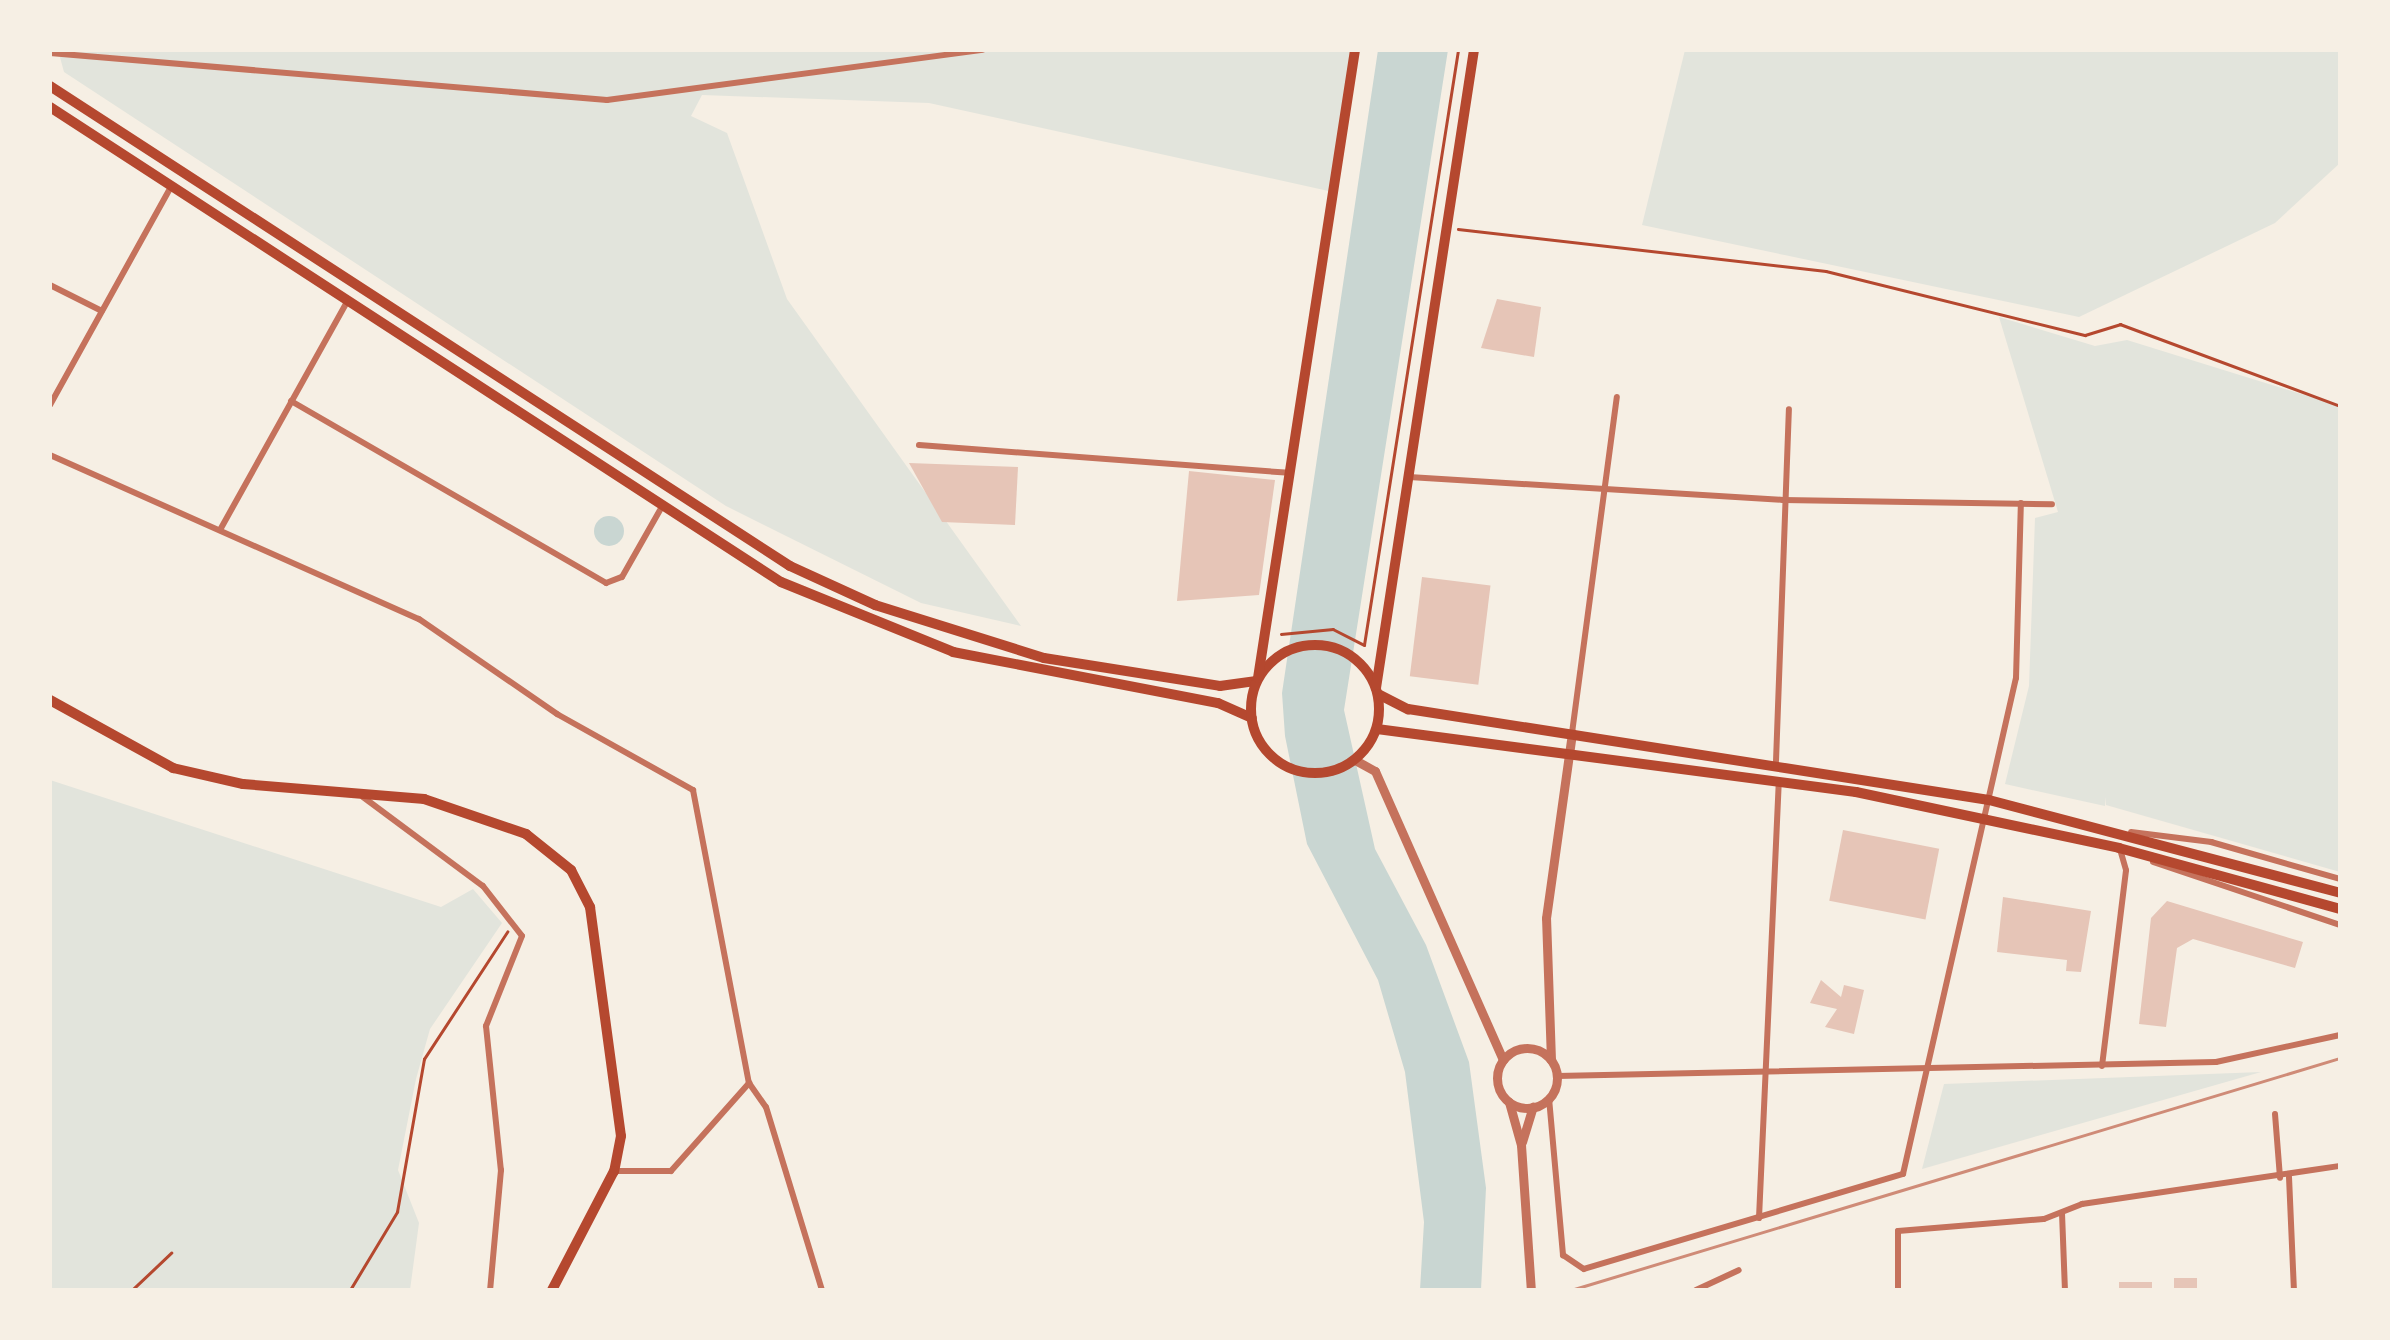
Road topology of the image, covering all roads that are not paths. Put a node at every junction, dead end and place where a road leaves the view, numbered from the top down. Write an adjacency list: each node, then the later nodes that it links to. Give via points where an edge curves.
1 (983, 50): 4 (street, via 618,100)
2 (1355, 50): 17 (main road)
3 (1474, 50): 18 (main road)
4 (50, 53)
5 (50, 86): 25 (main road, via 790,566 875,605 1044,658 1220,686)
6 (50, 107): 7 (main road)
7 (171, 186): 9 (main road); 10 (street)
8 (50, 284): 10 (street)
9 (347, 302): 12 (street); 23 (main road)
10 (102, 311): 13 (street)
11 (1617, 397): 19 (street)
12 (291, 402): 23 (street, via 606,583 628,569); 24 (street)
13 (50, 405)
14 (1789, 409): 20 (street)
15 (919, 445): 17 (street)
16 (50, 454): 24 (street)
17 (1289, 473): 25 (main road)
18 (1408, 477): 19 (street); 26 (main road)
19 (1604, 490): 20 (street); 30 (street)
20 (1783, 500): 21 (street); 33 (street)
21 (2021, 503): 22 (street); 36 (street, via 2016,678)
22 (2052, 504)
23 (660, 510): 28 (main road, via 867,622 1040,676 1218,704)
24 (220, 530): 51 (street, via 420,618 557,714 693,790)
25 (1258, 679): 26 (main road, via 1277,656 1322,645 1357,660); 28 (main road)
26 (1377, 691): 29 (main road); 30 (main road, via 1408,709)
27 (50, 700): 35 (main road, via 186,772)
28 (1252, 718): 32 (main road, via 1278,762 1320,773)
29 (1377, 729): 31 (main road); 32 (main road)
30 (1572, 733): 31 (street); 33 (main road)
31 (1569, 750): 34 (main road); 46 (street, via 1546,918)
32 (1355, 760): 45 (street, via 1375,771)
33 (1776, 762): 36 (main road)
34 (1779, 780): 37 (main road); 50 (street)
35 (355, 789): 58 (main road, via 504,823 542,842 582,886 622,1119); 63 (street, via 514,920 520,950 486,1026 501,1170)
36 (1989, 800): 37 (street); 38 (main road)
37 (1986, 817): 39 (main road); 48 (street)
38 (2131, 832): 40 (street, via 2212,842); 41 (main road)
39 (2119, 848): 42 (main road); 43 (street); 47 (street, via 2126,870)
40 (2340, 879)
41 (2340, 893)
42 (2340, 910)
43 (2340, 925)
44 (2340, 1035): 47 (street, via 2245,1060)
45 (1502, 1060): 46 (street, via 1524,1048); 53 (street, via 1496,1080)
46 (1551, 1060): 49 (street)
47 (2102, 1066): 48 (street)
48 (1927, 1072): 50 (street); 61 (street, via 1904,1174)
49 (1557, 1076): 50 (street); 52 (street)
50 (1767, 1076): 61 (street)
51 (749, 1083): 58 (street, via 672,1170); 65 (street, via 766,1107)
52 (1549, 1098): 54 (street); 61 (street, via 1568,1263 1584,1269)
53 (1509, 1102): 54 (street); 56 (street)
54 (1533, 1108): 56 (street)
55 (2275, 1114): 59 (street)
56 (1521, 1144): 66 (street)
57 (2340, 1166): 59 (street)
58 (614, 1171): 64 (main road)
59 (2285, 1178): 60 (street); 70 (street)
60 (2062, 1214): 68 (street, via 1898,1231); 69 (street)
61 (1759, 1218)
62 (1739, 1270): 67 (street)
63 (490, 1290)
64 (552, 1290)
65 (822, 1290)
66 (1530, 1290)
67 (1696, 1290)
68 (1898, 1290)
69 (2065, 1290)
70 (2294, 1290)

